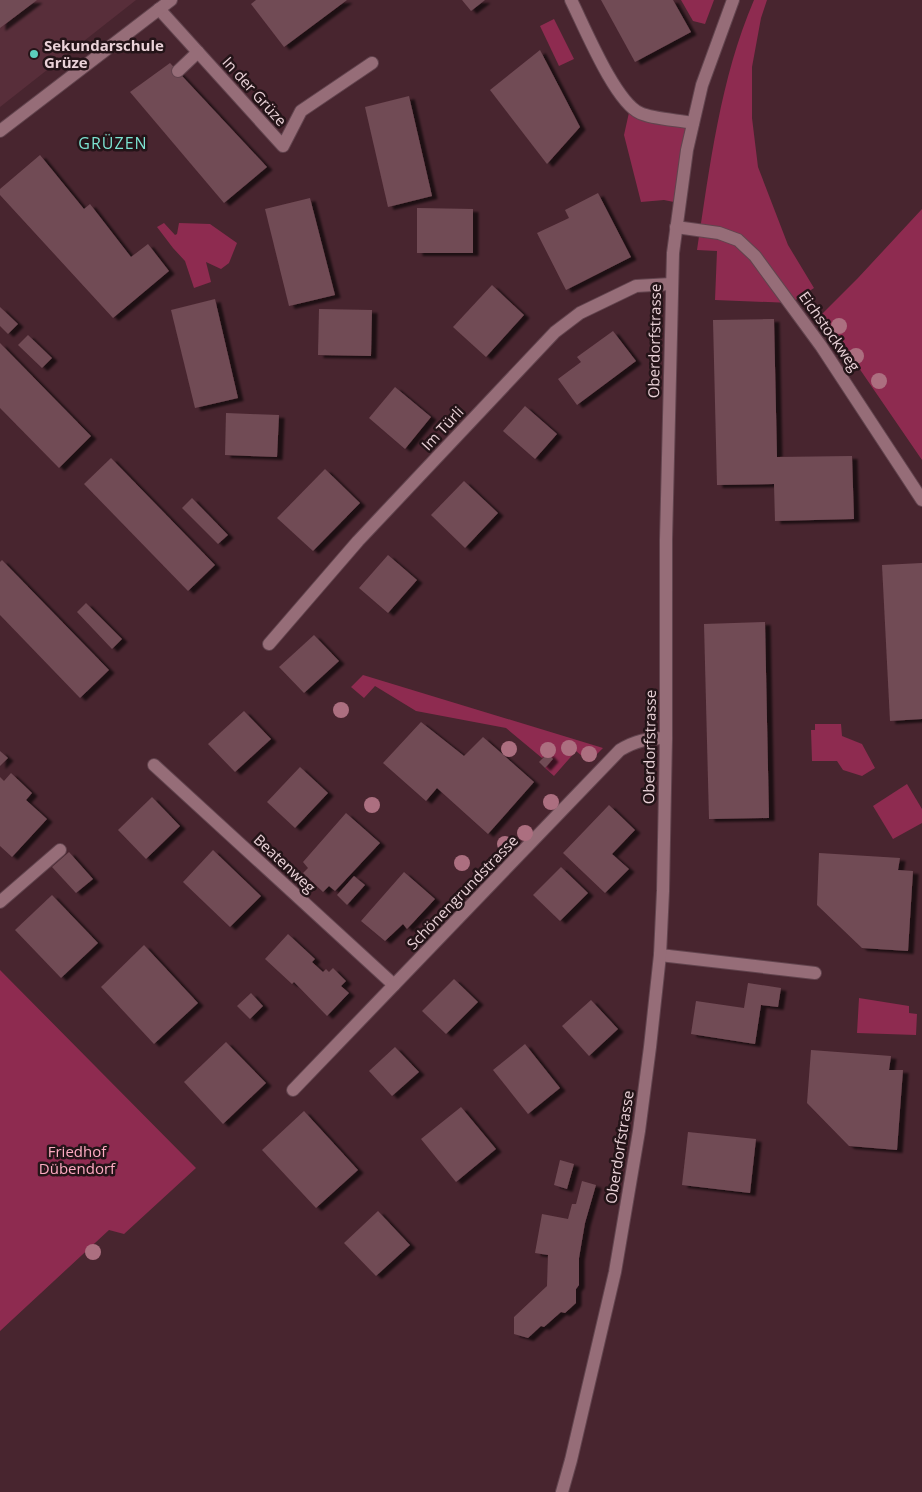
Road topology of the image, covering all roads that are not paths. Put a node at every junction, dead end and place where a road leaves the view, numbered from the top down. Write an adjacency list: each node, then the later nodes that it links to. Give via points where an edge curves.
1 (171, 0): 4 (street)
2 (571, 0): 8 (street, via 615,88 630,108 641,114)
3 (733, 0): 8 (street, Oberdorfstrasse, via 702,84)
4 (159, 9): 5 (street, In der Grüze); 9 (street)
5 (198, 52): 6 (street, In der Grüze, via 283,146 301,111); 7 (street)
6 (372, 63)
7 (178, 71)
8 (693, 123): 10 (street, Oberdorfstrasse)
9 (0, 131)
10 (676, 227): 11 (street, Oberdorfstrasse); 12 (street, Eichstockweg, via 719,233 738,240 755,256 821,346)
11 (671, 284): 13 (street, Im Türli, via 636,286 580,313 555,332 358,541); 14 (street, Oberdorfstrasse)
12 (922, 500)
13 (269, 644)
14 (666, 738): 18 (street, Oberdorfstrasse); 20 (street, Schönengrundstrasse, via 650,738 620,750)
15 (154, 765): 20 (street, Beatenweg)
16 (60, 850): 17 (street)
17 (0, 902)
18 (660, 955): 19 (street); 22 (street, Oberdorfstrasse, via 639,1131 615,1272)
19 (815, 973)
20 (394, 985): 21 (street, Schönengrundstrasse)
21 (293, 1090)
22 (562, 1492)

